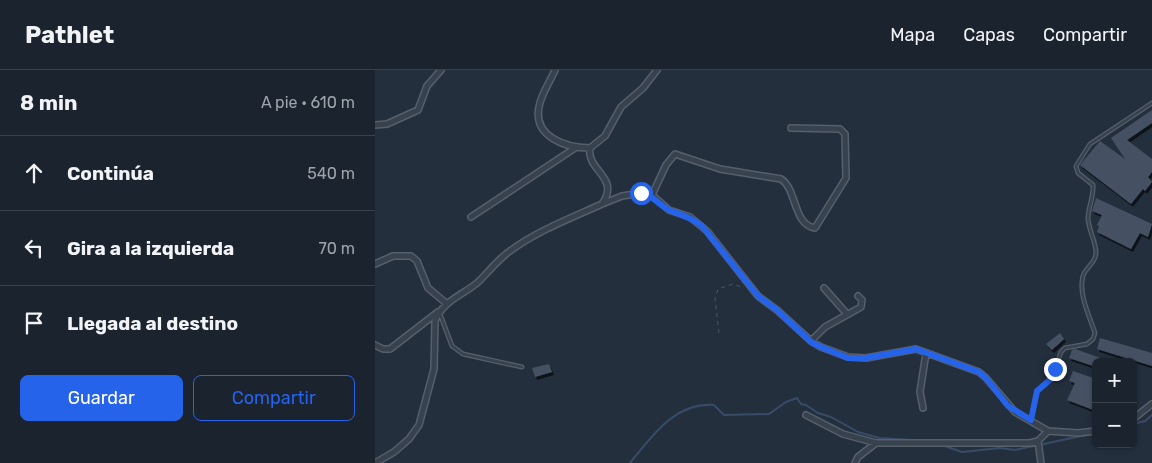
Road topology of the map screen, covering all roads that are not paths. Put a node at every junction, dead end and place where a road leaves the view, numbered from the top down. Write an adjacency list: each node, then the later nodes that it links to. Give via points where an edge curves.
1 (441, 70): 5 (street, via 427,86 418,110 387,124)
2 (555, 70): 7 (street, via 541,99 539,116 551,138)
3 (657, 70): 8 (street, via 643,88 621,107 605,136)
4 (1152, 103): 26 (lane, via 1090,144 1076,166 1078,173 1093,185 1088,221 1096,252 1083,276 1085,304 1095,333 1087,344 1065,348 1061,352 1052,378 1037,391)
5 (375, 125)
6 (791, 128): 9 (street, via 840,129 845,134 846,178 815,228 801,217 787,185 781,179 720,169 675,154)
7 (575, 148): 8 (street); 11 (street)
8 (589, 148): 10 (street, via 591,162 605,178 607,186 607,198)
9 (652, 195): 10 (street, via 630,194); 18 (street, via 669,210 690,217 702,226 753,291)
10 (602, 204): 15 (street, via 511,250 477,283)
11 (471, 217)
12 (375, 264): 15 (street, via 393,256 411,256 417,261 427,288)
13 (824, 288): 17 (street)
14 (858, 296): 17 (street, via 862,305)
15 (446, 303): 16 (street)
16 (439, 311): 19 (street, via 391,349); 21 (lane, via 452,346 457,350); 31 (street, via 435,320 433,375 419,425 394,452)
17 (847, 314): 18 (street, via 825,327)
18 (811, 342): 20 (street, via 848,358 916,349)
19 (375, 345)
20 (926, 353): 23 (street, via 920,392); 26 (street, via 979,372 1008,406)
21 (522, 367)
22 (1152, 404): 25 (street)
23 (923, 408)
24 (806, 415): 30 (street, via 843,434)
25 (1137, 416)
26 (1031, 420): 27 (street)
27 (1048, 431): 28 (street); 29 (street)
28 (1092, 431)
29 (1038, 441): 30 (street); 33 (street)
30 (876, 444): 32 (street)
31 (375, 463)
32 (855, 463)
33 (1041, 463)

